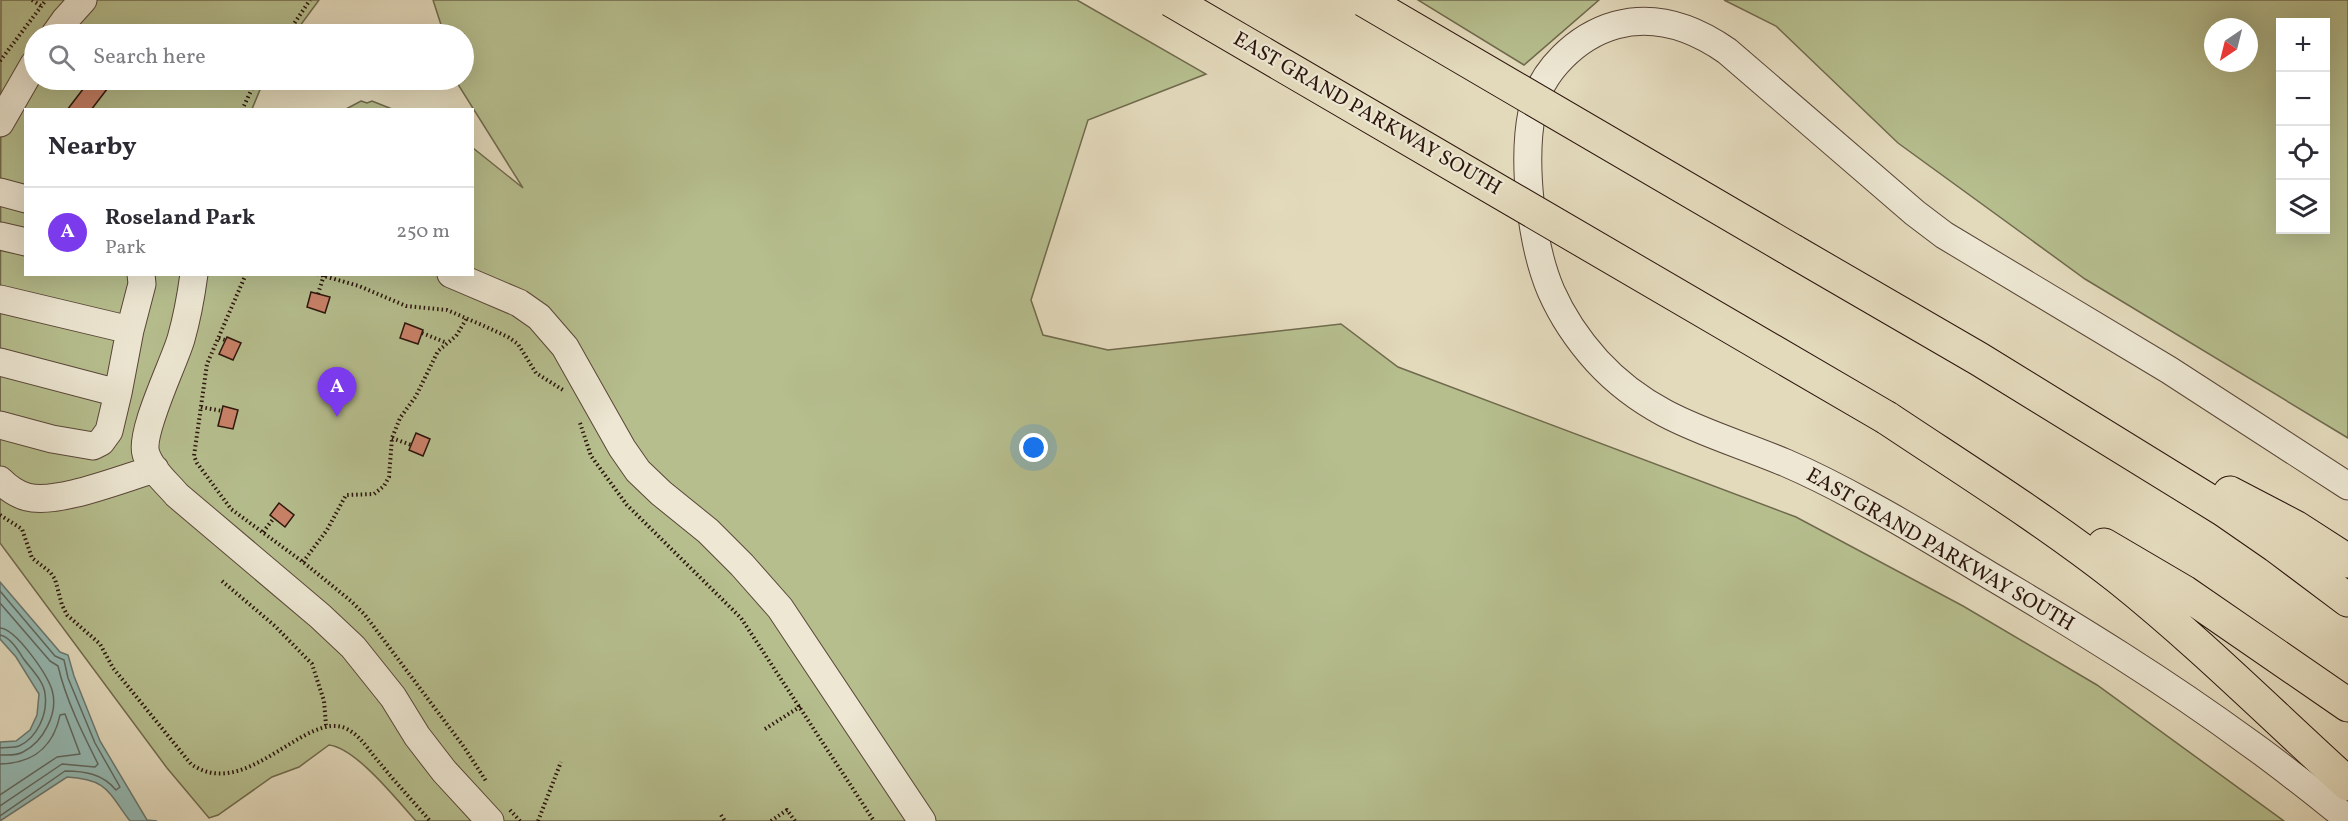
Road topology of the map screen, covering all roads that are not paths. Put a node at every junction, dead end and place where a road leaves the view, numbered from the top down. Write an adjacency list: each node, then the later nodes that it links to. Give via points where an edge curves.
1 (83, 0): 4 (street)
2 (1171, 0): 19 (highway, EAST GRAND PARKWAY SOUTH, bridge)
3 (1364, 0): 16 (highway, bridge)
4 (66, 24)
5 (24, 81): 6 (street)
6 (0, 123)
7 (0, 192): 8 (street)
8 (24, 198)
9 (0, 236): 10 (street)
10 (24, 242)
11 (141, 276): 15 (street)
12 (194, 276): 21 (street, via 181,340 147,435 146,453)
13 (456, 276): 30 (street, via 519,303 539,316 565,347 638,471 708,531 780,608)
14 (0, 299): 15 (street)
15 (130, 330): 18 (street)
16 (1979, 359): 24 (highway, via 2295,527); 25 (highway, via 2224,510)
17 (0, 362): 18 (street)
18 (118, 393): 20 (street, via 109,431 93,446)
19 (1887, 418): 26 (highway, EAST GRAND PARKWAY SOUTH, via 2184,592); 27 (highway, via 2117,576)
20 (0, 425)
21 (155, 469): 22 (street, via 57,497 30,498 12,492); 28 (street, via 177,495 353,647 444,771)
22 (0, 480)
23 (2348, 486): 29 (street, EAST GRAND PARKWAY SOUTH, via 2240,414 1944,234 1705,36 1679,25 1652,21 1606,28 1578,43 1557,62 1542,85 1532,110 1529,145 1532,216 1538,250 1552,292 1572,329 1623,387 1682,424 1787,463 1868,504 2030,599 2250,742)
24 (2348, 561)
25 (2348, 600)
26 (2348, 705)
27 (2348, 784)
28 (498, 813)
29 (2348, 819)
30 (922, 821)

